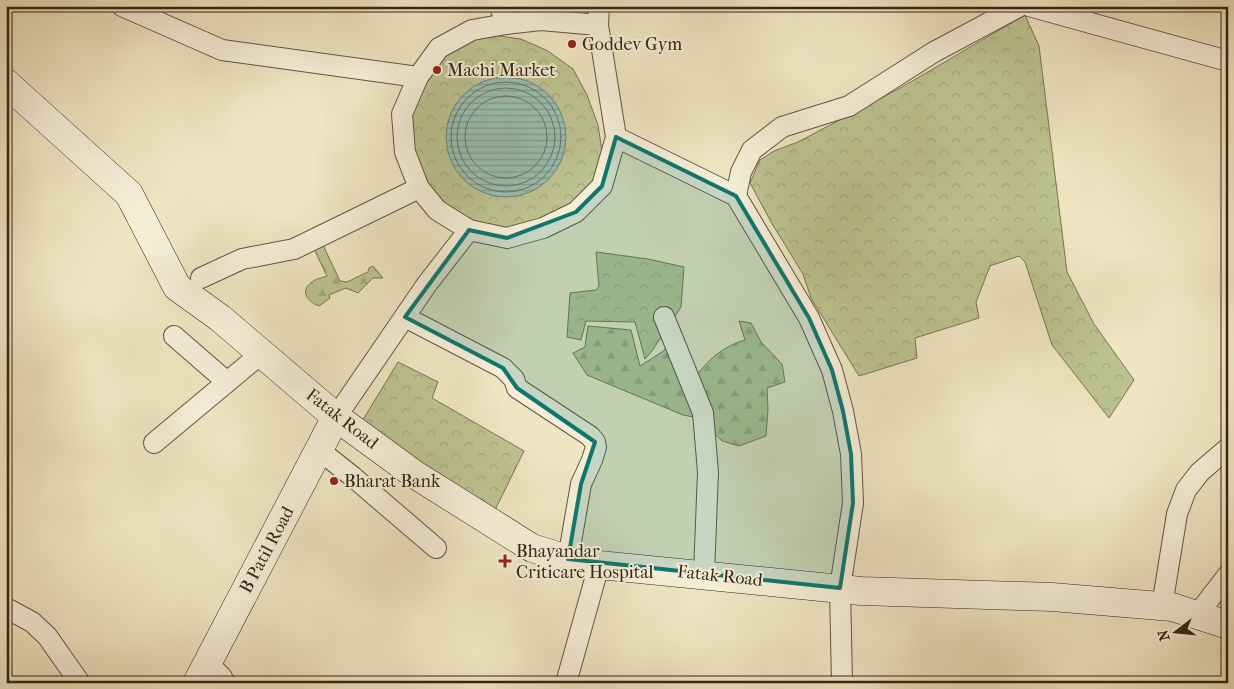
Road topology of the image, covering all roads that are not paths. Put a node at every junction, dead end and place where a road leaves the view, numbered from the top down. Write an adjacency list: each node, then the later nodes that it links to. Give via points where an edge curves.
1 (122, 6): 7 (street, via 222,50)
2 (1020, 6): 11 (street, via 934,52 849,106 782,127 752,150 740,172)
3 (1029, 6): 6 (street)
4 (503, 15): 5 (street, via 541,20); 7 (street, via 439,48)
5 (598, 16): 9 (street)
6 (1228, 61)
7 (418, 77): 10 (street, via 402,114 405,152)
8 (6, 83): 17 (main road, Fatak Road, via 129,194 177,287)
9 (616, 137): 11 (street); 12 (street, via 602,186 576,212 543,228 507,238)
10 (419, 188): 12 (street, via 437,210); 13 (street, via 294,249 242,259)
11 (736, 196): 28 (street, via 809,318 832,370 843,411 851,454 852,503)
12 (469, 230): 14 (street)
13 (201, 278)
14 (405, 317): 19 (street); 24 (street, via 503,368 514,379 517,388 596,442 581,484)
15 (664, 317): 26 (street, via 703,412 708,472)
16 (174, 336): 18 (street)
17 (262, 353): 18 (street); 19 (main road, Fatak Road)
18 (227, 382): 20 (street)
19 (336, 417): 22 (main road, B Patil Road); 24 (main road, Fatak Road, via 414,474 532,548)
20 (154, 443)
21 (1228, 448): 29 (street, via 1200,472 1186,490 1177,514)
22 (319, 450): 23 (street); 33 (main road, B Patil Road)
23 (436, 548)
24 (568, 559): 25 (main road, Fatak Road)
25 (599, 565): 26 (main road, Fatak Road); 35 (street)
26 (704, 574): 28 (main road, Fatak Road)
27 (1228, 575): 31 (street)
28 (840, 588): 29 (main road, Fatak Road, via 1052,597); 36 (street)
29 (1162, 606): 31 (main road, Fatak Road)
30 (6, 608): 34 (street, via 32,622 47,636)
31 (1197, 615): 32 (main road, Fatak Road)
32 (1228, 625)
33 (210, 676)
34 (80, 683)
35 (566, 683)
36 (842, 683)

